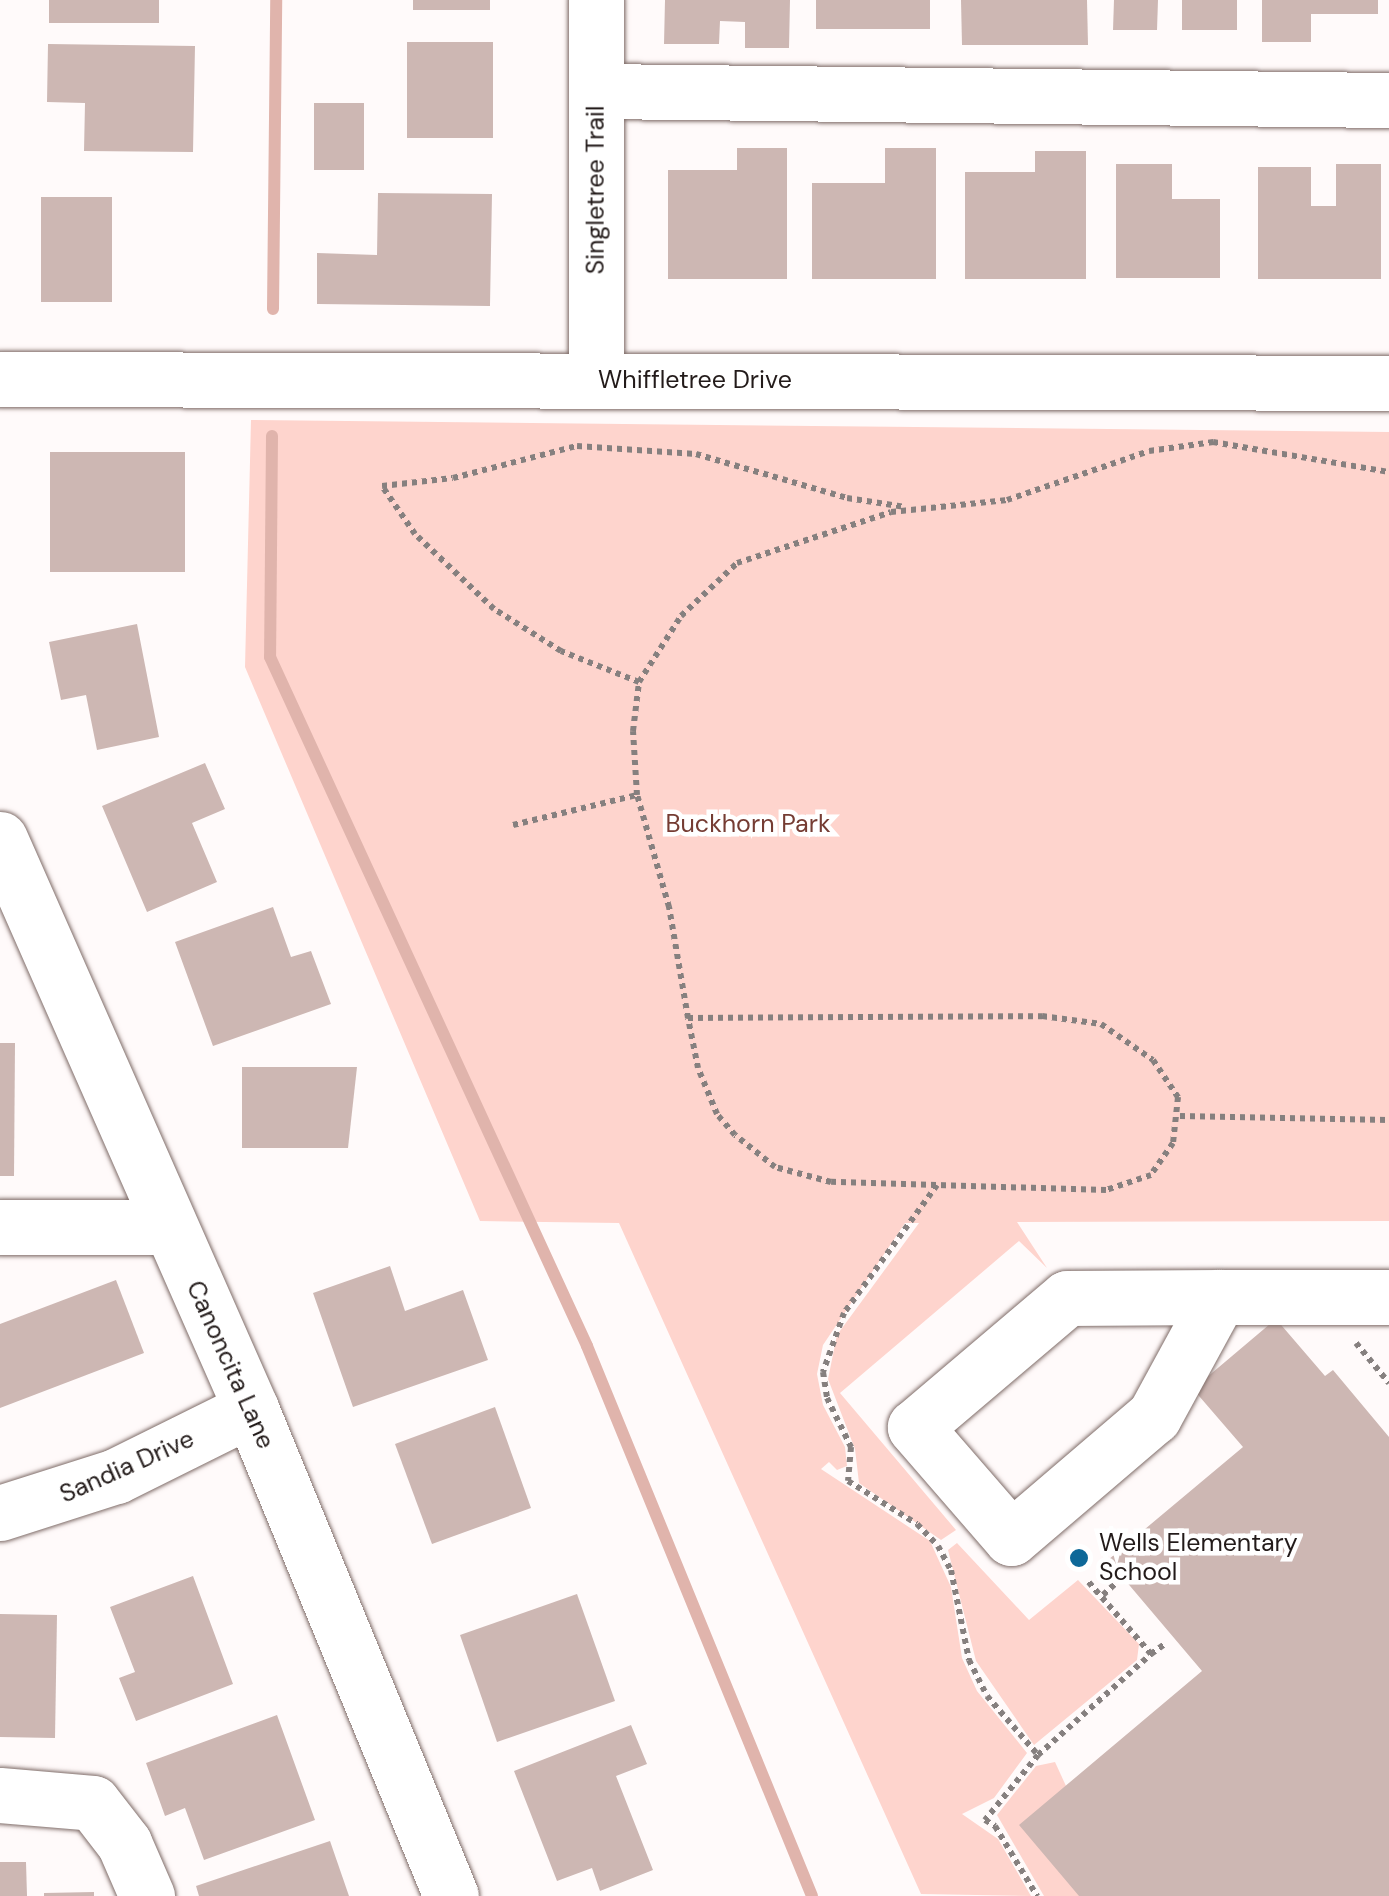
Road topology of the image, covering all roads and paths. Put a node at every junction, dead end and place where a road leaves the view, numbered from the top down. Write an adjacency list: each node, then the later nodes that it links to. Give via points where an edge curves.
1 (596, 0): 2 (street, Singletree Trail)
2 (596, 91): 3 (street); 5 (street, Singletree Trail)
3 (1389, 100)
4 (0, 379): 5 (street, Whiffletree Drive)
5 (596, 379): 6 (street, Whiffletree Drive)
6 (1389, 383)
7 (1389, 472): 8 (path, via 1213,442 1149,451 1007,500)
8 (912, 508): 9 (path, via 737,563 681,616); 9 (path, via 833,494 696,454 577,446 453,478 382,486 415,534 494,610 561,651)
9 (639, 682): 10 (path, via 633,730)
10 (637, 795): 11 (path); 14 (path, via 670,907)
11 (513, 825)
12 (0, 839): 13 (street, Canoncita Lane)
13 (20, 943): 19 (street, Canoncita Lane)
14 (688, 1018): 15 (path, via 1042,1016 1101,1024 1153,1060 1178,1098); 17 (path, via 717,1114 765,1160 814,1180)
15 (1180, 1116): 16 (path); 17 (path, via 1159,1165 1118,1190)
16 (1389, 1120)
17 (937, 1185): 31 (path, via 844,1314 823,1372 827,1398 851,1448 848,1481 917,1524 938,1546 951,1570 969,1660 988,1696)
18 (0, 1226): 19 (street)
19 (169, 1227): 24 (street, Canoncita Lane)
20 (1220, 1297): 20 (street, via 1067,1298 915,1427 1011,1538 1154,1416); 21 (street)
21 (1389, 1297)
22 (1351, 1337): 23 (path)
23 (1389, 1383)
24 (251, 1410): 25 (street, Sandia Drive, via 116,1476); 34 (street, Canoncita Lane)
25 (0, 1513)
26 (1086, 1579): 28 (path)
27 (1116, 1583): 28 (path)
28 (1103, 1595): 30 (path)
29 (1165, 1644): 30 (path)
30 (1151, 1654): 31 (path)
31 (1038, 1755): 35 (path, via 985,1820 996,1826)
32 (0, 1795): 33 (street, via 92,1804 124,1843)
33 (146, 1896)
34 (451, 1896)
35 (1038, 1896)

